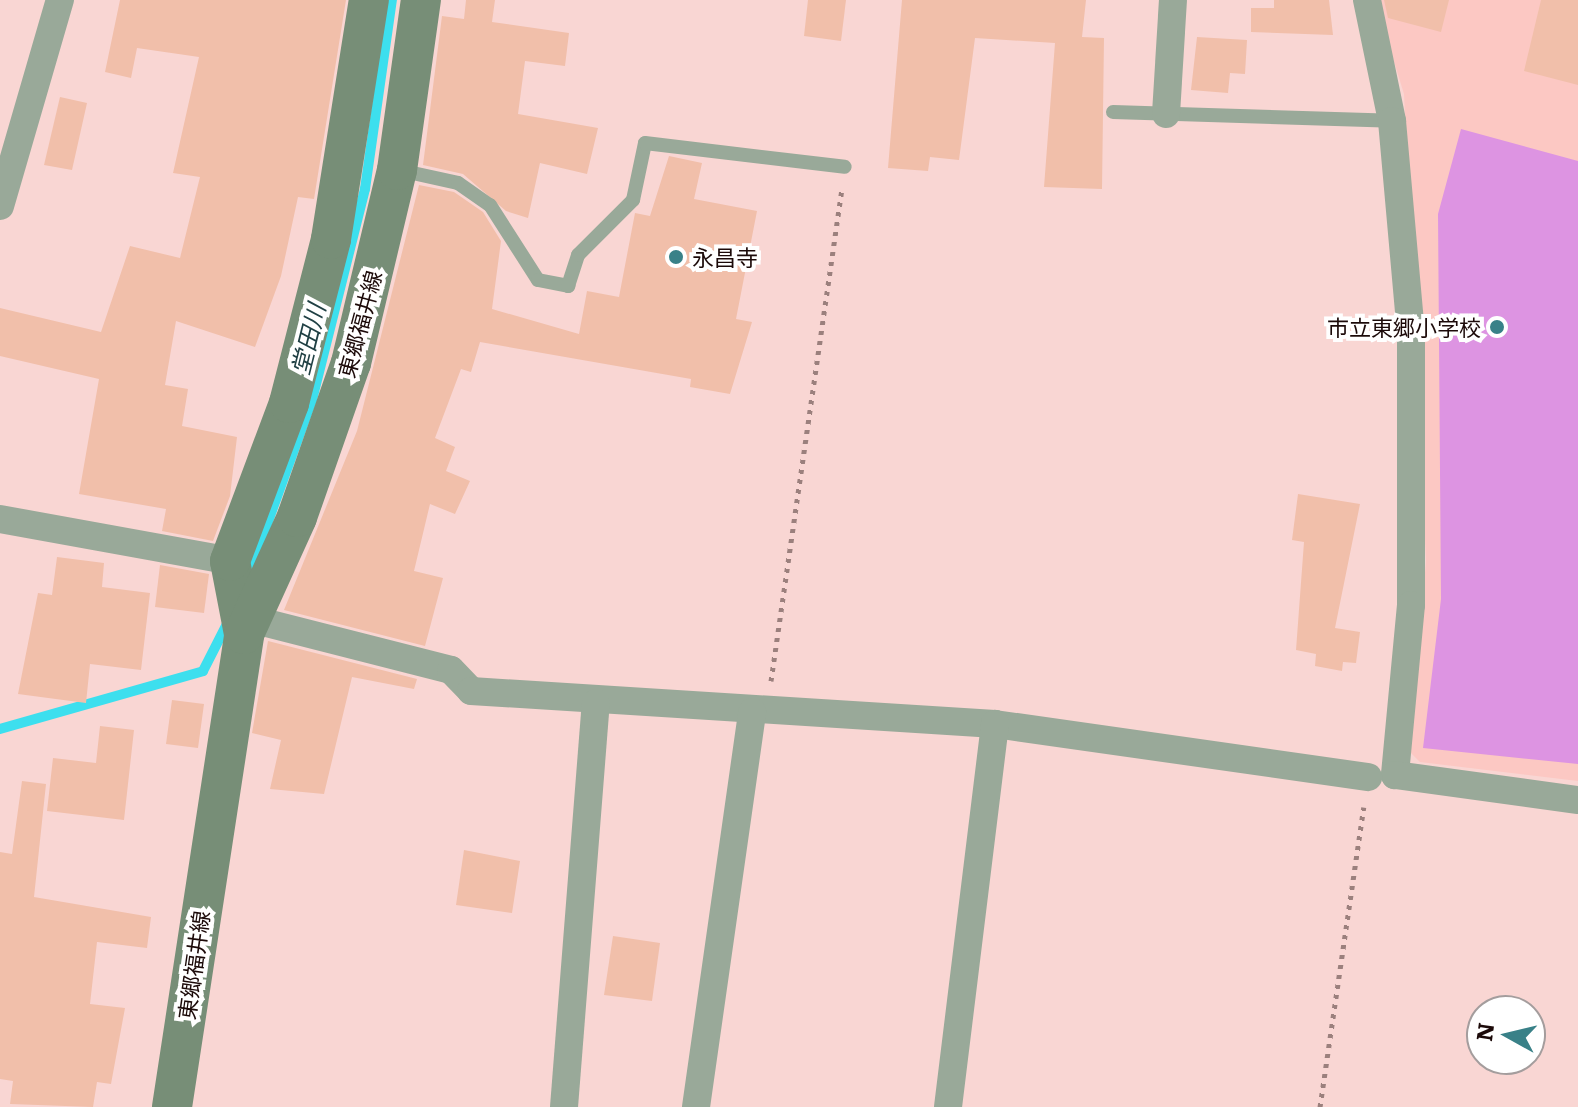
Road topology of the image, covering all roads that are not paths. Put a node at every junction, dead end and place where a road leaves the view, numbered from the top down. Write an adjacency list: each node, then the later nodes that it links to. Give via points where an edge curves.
1 (60, 0): 11 (street)
2 (369, 0): 13 (main road, via 331,239 289,403)
3 (421, 0): 10 (main road, 東郷福井線)
4 (1173, 0): 7 (street)
5 (1367, 0): 8 (street)
6 (1113, 112): 7 (lane)
7 (1166, 114): 8 (lane)
8 (1392, 121): 19 (street, via 1411,333 1411,605 1395,775)
9 (845, 167): 10 (lane, via 645,143 633,200 578,255 568,286 538,280 490,205 458,183)
10 (397, 170): 14 (main road, 東郷福井線, via 351,363)
11 (0, 206)
12 (0, 519): 13 (street)
13 (232, 572): 14 (main road, 東郷福井線)
14 (248, 627): 15 (street, via 451,670 471,691); 20 (main road, 東郷福井線)
15 (596, 703): 16 (street); 21 (street)
16 (759, 713): 17 (street); 22 (street)
17 (995, 724): 18 (street); 23 (street)
18 (1368, 777)
19 (1578, 800)
20 (172, 1107)
21 (564, 1107)
22 (696, 1107)
23 (948, 1107)

